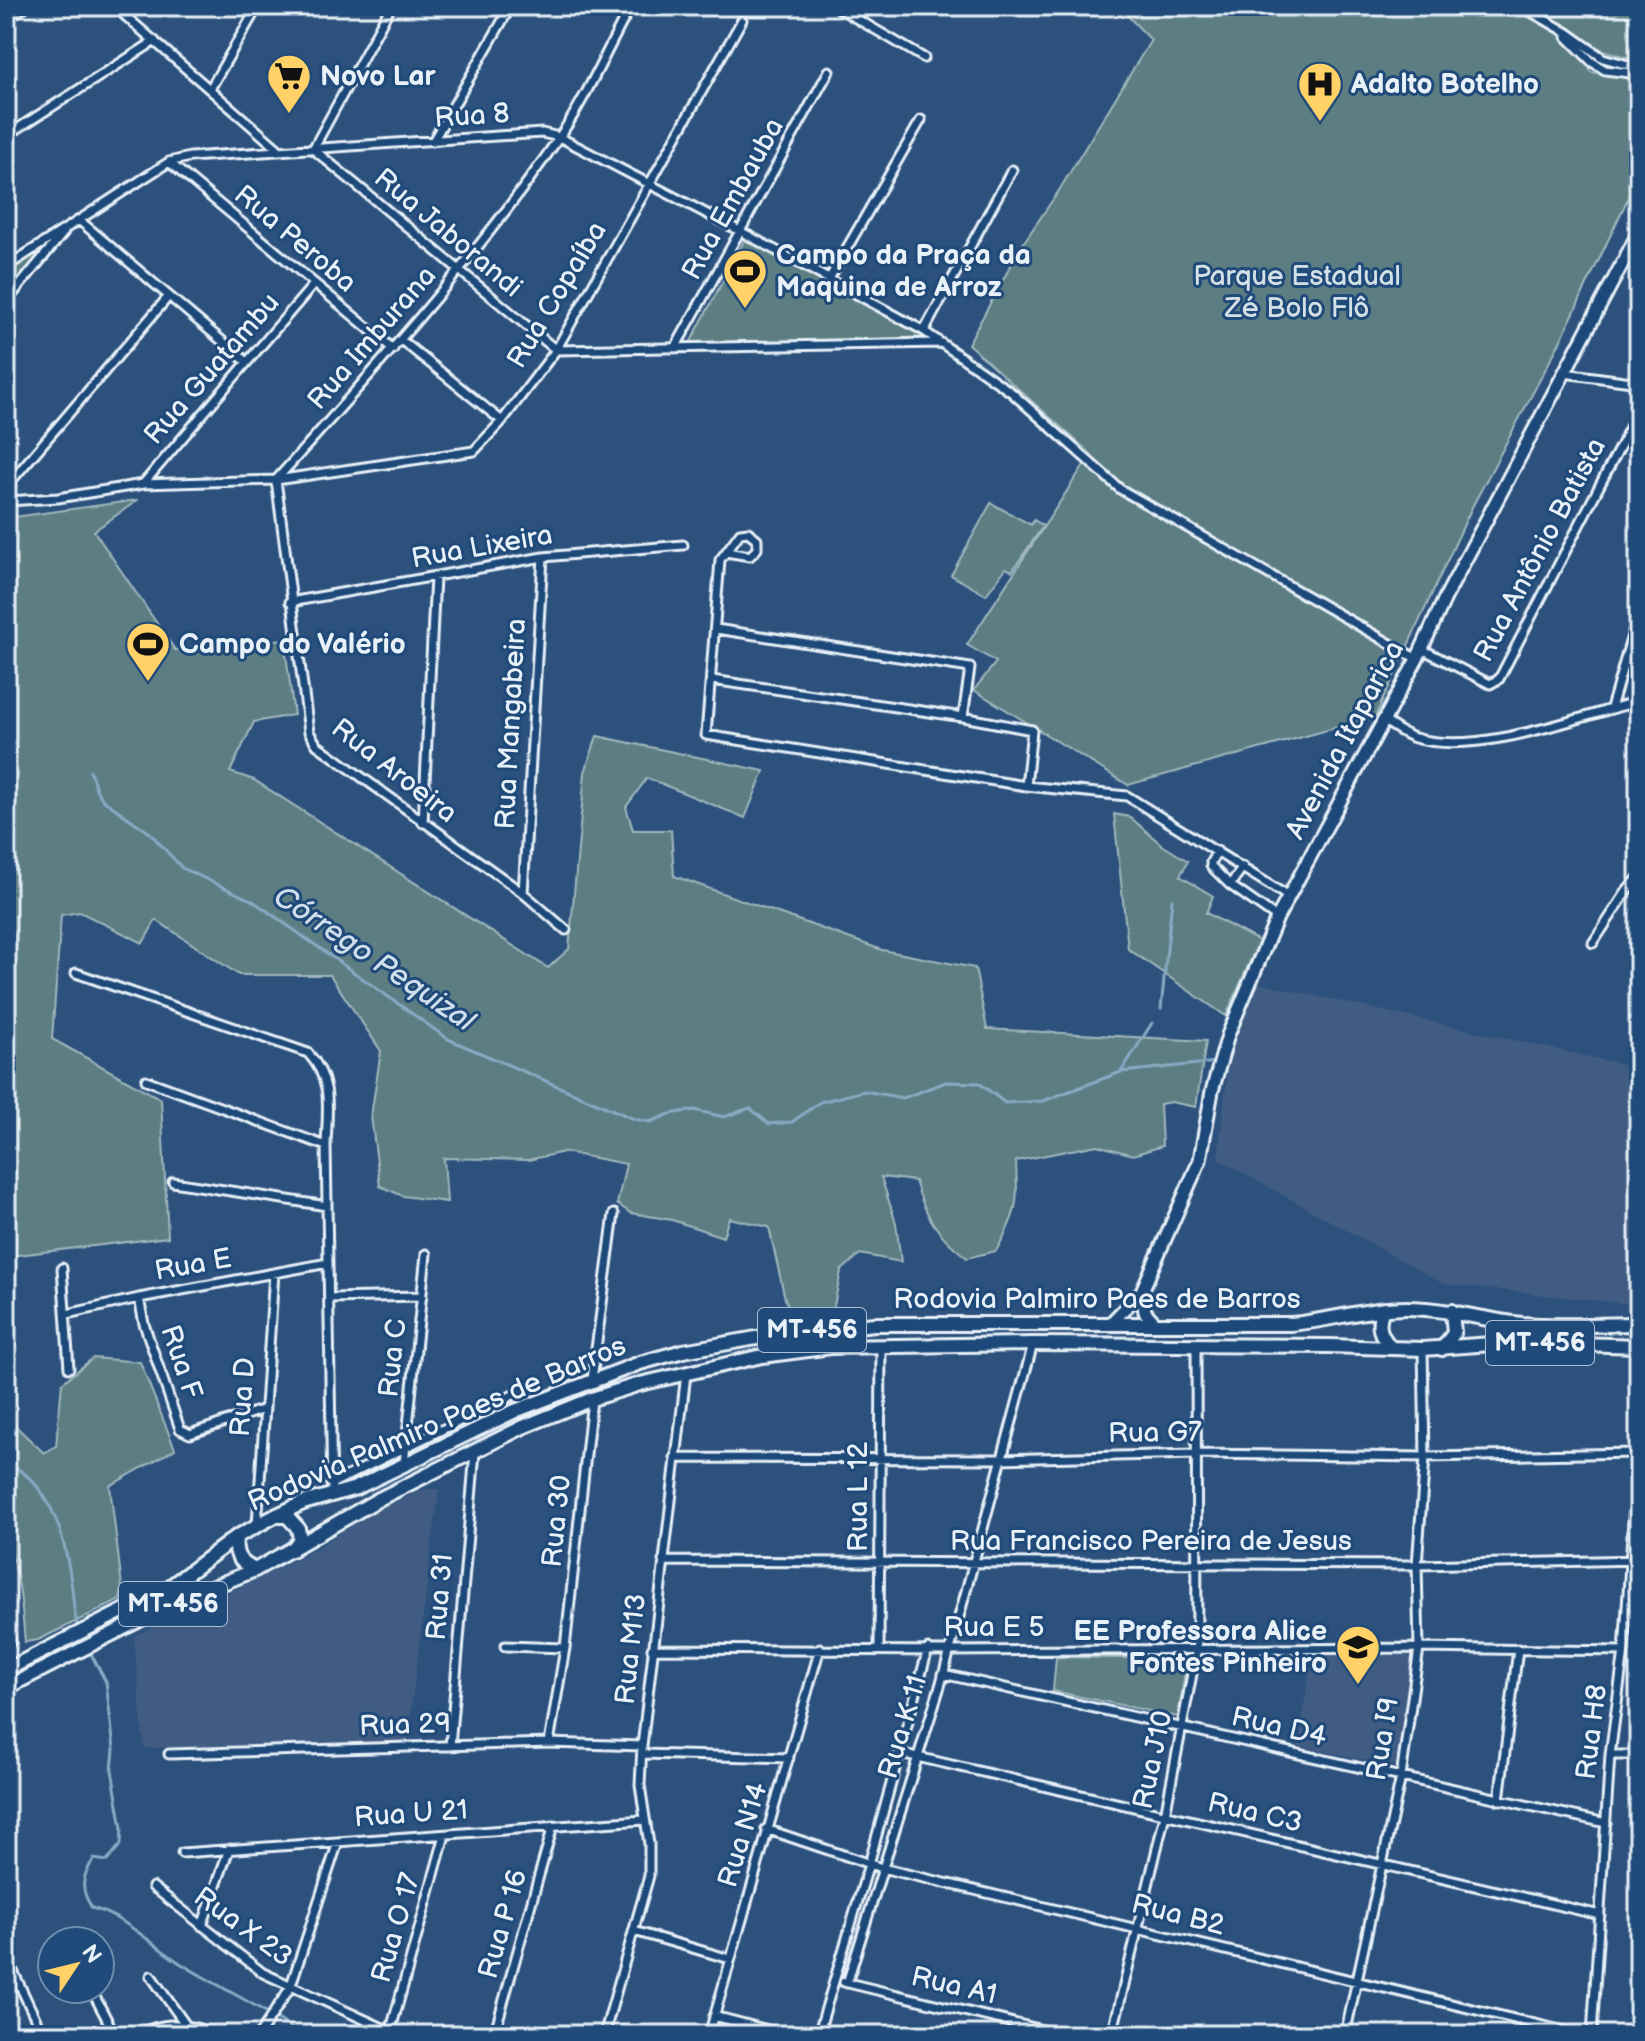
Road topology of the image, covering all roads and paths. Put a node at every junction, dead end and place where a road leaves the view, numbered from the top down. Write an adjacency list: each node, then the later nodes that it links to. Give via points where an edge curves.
1 (26, 6): 9 (street)
2 (114, 6): 11 (street)
3 (258, 6): 15 (street)
4 (391, 6): 21 (street)
5 (511, 6): 19 (street)
6 (631, 6): 18 (street, Rua Imburana)
7 (835, 6): 12 (street)
8 (1521, 6): 14 (street, via 1603,58)
9 (6, 19)
10 (742, 20): 24 (street, Rua Copaíba)
11 (155, 41): 15 (street); 17 (street)
12 (924, 58)
13 (829, 71): 27 (street, Rua Embauba)
14 (1639, 71)
15 (210, 89): 20 (street)
16 (921, 120): 31 (street)
17 (6, 136)
18 (559, 137): 19 (street, Rua 8, via 542,133); 24 (street, Rua 8); 30 (street, Rua Imburana)
19 (433, 141): 21 (street, Rua 8)
20 (278, 149): 21 (street, Rua 8); 22 (street, Rua 8)
21 (313, 149): 30 (street, Rua Jaborandi)
22 (169, 162): 25 (street, Rua 8); 32 (street, Rua Peroba)
23 (1012, 170): 35 (street)
24 (649, 182): 27 (street, Rua 8); 40 (street, Rua Copaíba)
25 (79, 220): 26 (street, Rua 8); 33 (street)
26 (68, 227): 29 (street, Rua 8); 34 (street)
27 (740, 231): 31 (street, Rua 8); 38 (street, Rua Embauba)
28 (1638, 235): 42 (street, Avenida Itaparica)
29 (6, 267)
30 (459, 271): 36 (street, Rua Imburana); 40 (street, Rua Jaborandi)
31 (829, 279): 35 (street, Rua 8)
32 (314, 284): 39 (street, Rua Peroba); 41 (street, Rua Guatambu)
33 (169, 296): 41 (street); 48 (street)
34 (6, 302)
35 (924, 331): 37 (street, Rua 8)
36 (401, 340): 39 (street, Rua Imburana); 45 (street)
37 (943, 343): 38 (street); 57 (street, Rua 8, via 1035,412 1120,489)
38 (675, 348): 40 (street)
39 (393, 349): 46 (street, Rua Imburana)
40 (556, 350): 45 (street, Rua Copaíba)
41 (247, 362): 47 (street, Rua Guatambu)
42 (1564, 373): 43 (street); 57 (street, Avenida Itaparica)
43 (1639, 383)
44 (1639, 410): 57 (street, Rua Antônio Batista, via 1499,679 1490,684)
45 (502, 421): 46 (street, Rua Copaíba, via 474,451)
46 (276, 480): 47 (street, Rua Copaíba); 54 (street)
47 (143, 484): 49 (street, Rua Copaíba)
48 (6, 487)
49 (6, 501)
50 (683, 545): 52 (street, Rua Lixeira)
51 (726, 552): 51 (street, via 750,556 757,539 740,533); 56 (street, via 720,560)
52 (543, 557): 53 (street, Rua Lixeira); 69 (street, Rua Mangabeira)
53 (435, 577): 54 (street, Rua Lixeira); 64 (street)
54 (290, 602): 64 (street, Rua Aroeira, via 309,732 317,745)
55 (1639, 611): 60 (street)
56 (716, 629): 58 (street); 61 (street, via 970,668)
57 (1420, 654): 62 (street, Avenida Itaparica)
58 (712, 680): 61 (street); 63 (street, via 706,735)
59 (1639, 701): 60 (street)
60 (1611, 708): 62 (street, via 1496,740 1451,744 1413,738)
61 (963, 717): 63 (street, via 1032,730)
62 (1383, 720): 70 (street, Avenida Itaparica)
63 (1026, 786): 65 (street, via 1127,796)
64 (423, 823): 69 (street, Rua Aroeira)
65 (1217, 851): 66 (street); 68 (street, via 1211,866)
66 (1243, 867): 68 (street); 70 (street)
67 (1639, 877): 73 (street)
68 (1230, 885): 71 (street)
69 (523, 893): 72 (street, Rua Aroeira)
70 (1289, 897): 71 (street, Avenida Itaparica)
71 (1277, 918): 84 (street, Avenida Itaparica, via 1228,1035 1200,1160)
72 (566, 930)
73 (1593, 943)
74 (76, 973): 76 (street, via 308,1053 320,1066 328,1090)
75 (146, 1080): 76 (street)
76 (326, 1146): 78 (street)
77 (173, 1182): 78 (street)
78 (327, 1206): 81 (street)
79 (614, 1214): 103 (street)
80 (426, 1254): 85 (street, Rua C)
81 (328, 1263): 83 (street, Rua E); 87 (street)
82 (62, 1268): 90 (street)
83 (274, 1273): 86 (street, Rua E); 106 (street, Rua D)
84 (1142, 1291): 91 (street, Avenida Itaparica); 92 (street, via 1145,1312)
85 (422, 1296): 87 (street); 108 (street, Rua C)
86 (139, 1298): 90 (street, Rua E); 106 (street, Rua F, via 180,1429 190,1434)
87 (329, 1298): 117 (street)
88 (1383, 1309): 89 (main road, Rodovia Palmiro Paes de Barros / MT-456); 92 (main road, Rodovia Palmiro Paes de Barros / MT-456, via 1290,1324); 97 (main road, via 1378,1328)
89 (1452, 1311): 93 (main road, Rodovia Palmiro Paes de Barros / MT-456, via 1522,1324); 99 (main road, via 1454,1333)
90 (67, 1314): 101 (street)
91 (1110, 1324): 92 (main road, Rodovia Palmiro Paes de Barros / MT-456); 103 (main road, Rodovia Palmiro Paes de Barros / MT-456, via 828,1328 683,1351)
92 (1156, 1324)
93 (1639, 1324)
94 (1033, 1344): 95 (main road, Rodovia Palmiro Paes de Barros / MT-456); 96 (main road, Rodovia Palmiro Paes de Barros / MT-456); 115 (street, Rua K 11)
95 (1196, 1345): 97 (main road, Rodovia Palmiro Paes de Barros / MT-456); 111 (street, Rua J10)
96 (881, 1346): 102 (main road, Rodovia Palmiro Paes de Barros / MT-456, via 762,1356); 112 (street, Rua L 12)
97 (1391, 1348): 98 (main road, Rodovia Palmiro Paes de Barros / MT-456)
98 (1423, 1349): 99 (main road, Rodovia Palmiro Paes de Barros / MT-456); 113 (street, Rua I9)
99 (1442, 1349): 100 (main road, Rodovia Palmiro Paes de Barros / MT-456, via 1518,1342)
100 (1637, 1349)
101 (69, 1368)
102 (686, 1372): 105 (main road, Rodovia Palmiro Paes de Barros / MT-456); 114 (street, Rua M13)
103 (592, 1379): 116 (main road, Rodovia Palmiro Paes de Barros / MT-456)
104 (513, 1395): 108 (street)
105 (592, 1399): 109 (main road, Rodovia Palmiro Paes de Barros / MT-456); 130 (street, Rua 30)
106 (264, 1409): 119 (street, Rua D)
107 (1639, 1433): 110 (street, Rua H8)
108 (406, 1447): 116 (street, Rua C); 117 (street)
109 (475, 1452): 121 (main road, Rodovia Palmiro Paes de Barros / MT-456); 145 (street, Rua 31)
110 (1637, 1453): 113 (street, Rua G7); 122 (street, Rua H8)
111 (1196, 1454): 113 (street, Rua G7); 115 (street, Rua G7); 126 (street, Rua J10)
112 (881, 1456): 114 (street, Rua G7); 115 (street, Rua G7); 125 (street, Rua L 12)
113 (1425, 1457): 127 (street, Rua I9)
114 (675, 1458): 123 (street, Rua M13)
115 (1000, 1459): 124 (street, Rua K 11)
116 (404, 1467): 117 (main road, Rodovia Palmiro Paes de Barros / MT-456, via 356,1488)
117 (332, 1490): 118 (main road, Rodovia Palmiro Paes de Barros / MT-456)
118 (275, 1516): 119 (main road, Rodovia Palmiro Paes de Barros / MT-456); 121 (main road, via 287,1516 298,1528 300,1539)
119 (257, 1525): 120 (main road, Rodovia Palmiro Paes de Barros / MT-456)
120 (236, 1537): 128 (main road, via 237,1557); 140 (main road, Rodovia Palmiro Paes de Barros / MT-456, via 168,1588)
121 (292, 1550): 128 (main road, Rodovia Palmiro Paes de Barros / MT-456)
122 (1635, 1560): 127 (street, Rua Francisco Pereira de Jesus); 139 (street, Rua H8)
123 (663, 1561): 125 (street, Rua Francisco Pereira de Jesus); 134 (street, Rua M13)
124 (974, 1561): 125 (street, Rua Francisco Pereira de Jesus); 126 (street, Rua Francisco Pereira de Jesus); 138 (street, Rua K 11)
125 (880, 1562): 135 (street, Rua L 12)
126 (1196, 1563): 127 (street, Rua Francisco Pereira de Jesus); 132 (street, Rua J10)
127 (1417, 1565): 133 (street, Rua I9)
128 (255, 1570): 142 (main road, Rodovia Palmiro Paes de Barros / MT-456, via 171,1604)
129 (505, 1646): 130 (street)
130 (565, 1648): 144 (street, Rua 30)
131 (820, 1648): 134 (street, Rua E 5); 135 (street, Rua E 5); 152 (street, Rua N14)
132 (1197, 1648): 133 (street, Rua E 5); 138 (street, Rua E 5); 143 (street, Rua J10)
133 (1419, 1648): 137 (street, Rua E 5); 153 (street, Rua I9)
134 (652, 1649): 146 (street, Rua M13)
135 (879, 1649): 136 (street, Rua E 5)
136 (928, 1649): 138 (street, Rua E 5); 147 (street, Rua K 11)
137 (1518, 1649): 139 (street, Rua E 5); 154 (street)
138 (948, 1651): 141 (street, Rua K 11)
139 (1624, 1651): 149 (street, Rua H8)
140 (6, 1670)
141 (943, 1674): 143 (street, Rua D4); 151 (street, Rua K 11)
142 (6, 1688)
143 (1183, 1728): 153 (street, Rua D4); 155 (street, Rua J10)
144 (549, 1743): 145 (street, Rua 29); 146 (street, Rua 29)
145 (450, 1746): 148 (street, Rua 29)
146 (642, 1750): 152 (street, Rua 29); 156 (street, Rua M13)
147 (900, 1753): 151 (street, Rua C3); 164 (street, Rua K 11)
148 (169, 1754)
149 (1610, 1755): 150 (street); 157 (street, Rua H8)
150 (1639, 1755)
151 (916, 1757): 155 (street, Rua C3); 166 (street, Rua K 11)
152 (789, 1758): 159 (street, Rua N14)
153 (1401, 1777): 154 (street, Rua D4); 165 (street, Rua I9)
154 (1499, 1800): 157 (street, Rua D4)
155 (1165, 1815): 165 (street, Rua C3); 170 (street, Rua J10)
156 (644, 1820): 158 (street, Rua U 21); 171 (street, Rua M13, via 649,1876)
157 (1606, 1823): 168 (street, Rua H8)
158 (553, 1826): 160 (street, Rua U 21); 188 (street, Rua P 16)
159 (766, 1829): 164 (street, Rua B2); 173 (street, Rua N14)
160 (445, 1835): 161 (street, Rua U 21); 182 (street, Rua O 17)
161 (338, 1842): 162 (street, Rua U 21); 178 (street)
162 (229, 1849): 163 (street, Rua U 21); 169 (street)
163 (182, 1853)
164 (869, 1864): 166 (street, Rua B2); 175 (street, Rua K 11)
165 (1381, 1865): 168 (street, Rua C3); 176 (street, Rua I9)
166 (882, 1868): 170 (street, Rua B2); 177 (street, Rua K 11)
167 (153, 1887): 169 (street, Rua X 23)
168 (1600, 1915): 197 (street, Rua H8)
169 (202, 1926): 178 (street, Rua X 23)
170 (1138, 1928): 176 (street, Rua B2); 194 (street, Rua J10)
171 (634, 1931): 173 (street); 189 (street, Rua M13)
172 (6, 1956): 183 (street)
173 (730, 1959): 180 (street, Rua N14)
174 (151, 1976): 181 (street)
175 (834, 1979): 177 (street, Rua A1); 192 (street, Rua K 11)
176 (1355, 1982): 195 (street, Rua I9); 196 (street, Rua B2)
177 (847, 1983): 193 (street, Rua A1)
178 (290, 1988): 182 (street, Rua X 23); 187 (street)
179 (99, 2005): 184 (street)
180 (714, 2016): 190 (street, Rua N14); 191 (street)
181 (185, 2024): 185 (street, via 166,2024); 186 (street)
182 (394, 2034)
183 (43, 2035)
184 (115, 2035)
185 (136, 2035)
186 (219, 2035)
187 (259, 2035)
188 (494, 2035)
189 (604, 2035)
190 (709, 2035)
191 (787, 2035)
192 (818, 2035)
193 (1063, 2035)
194 (1112, 2035)
195 (1345, 2035)
196 (1581, 2035)
197 (1592, 2035)

